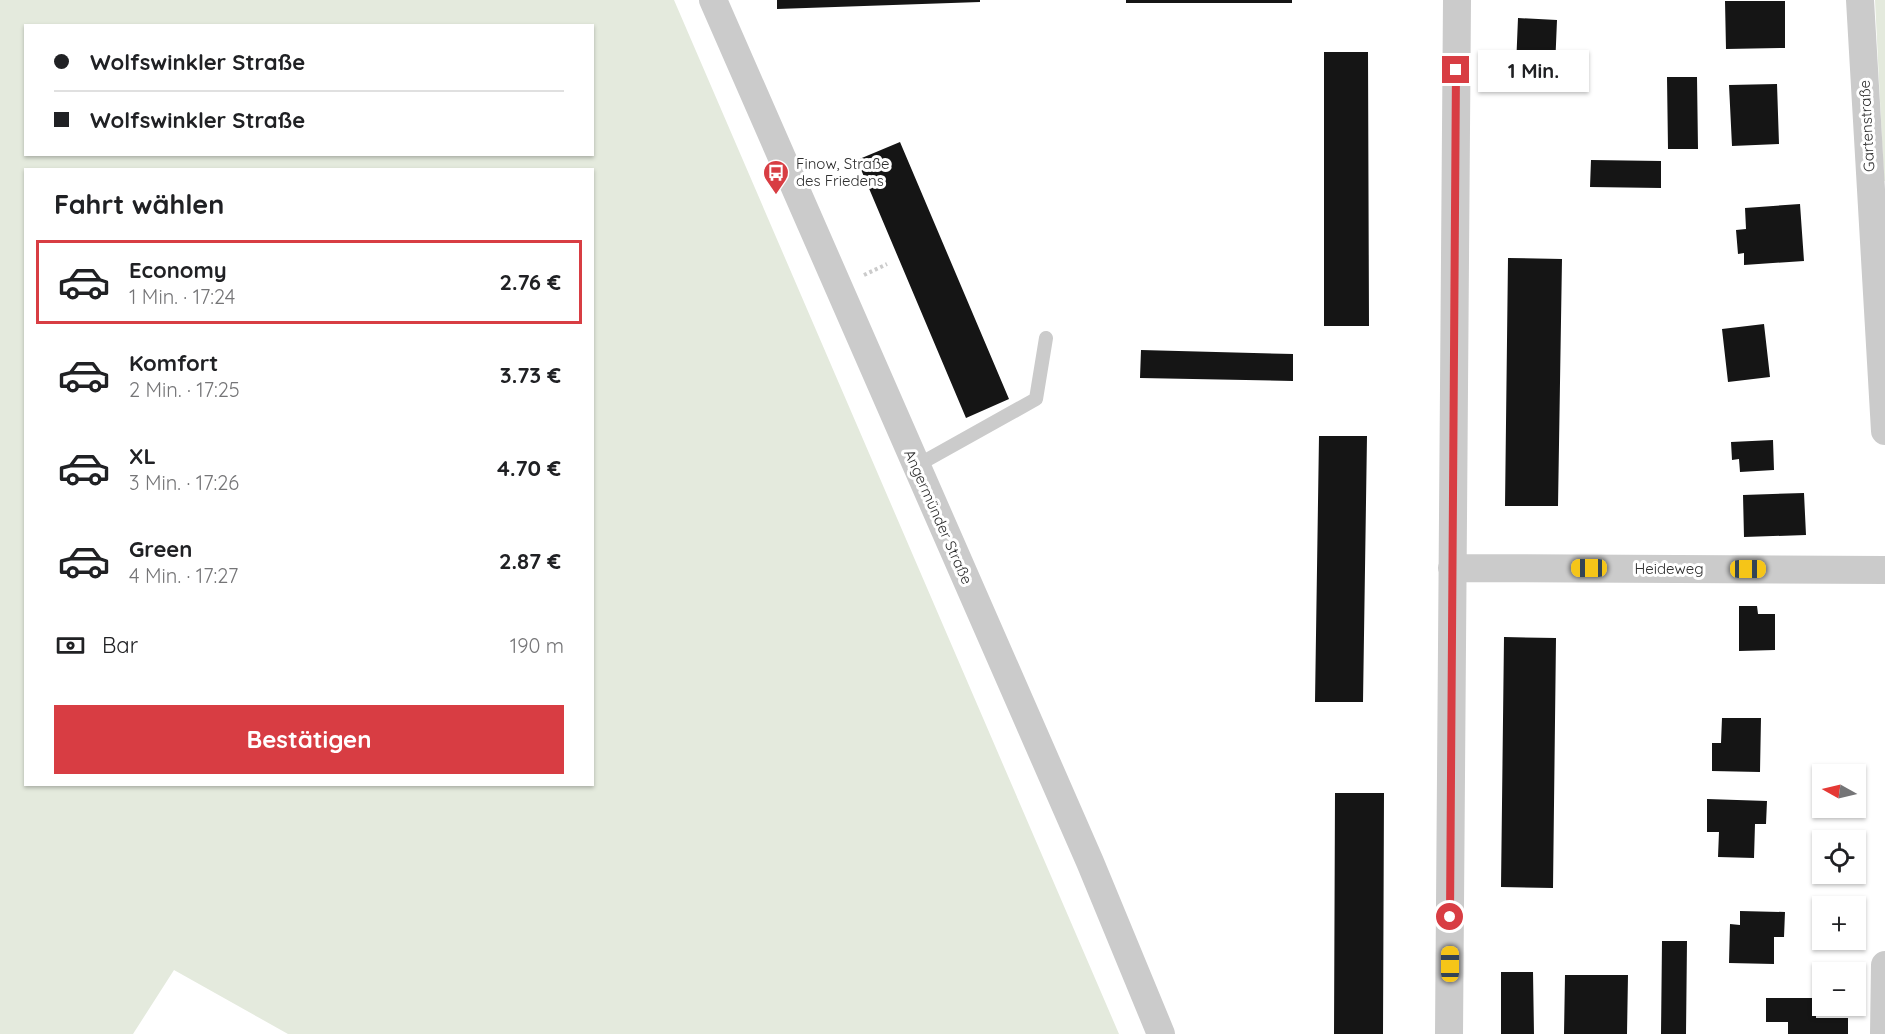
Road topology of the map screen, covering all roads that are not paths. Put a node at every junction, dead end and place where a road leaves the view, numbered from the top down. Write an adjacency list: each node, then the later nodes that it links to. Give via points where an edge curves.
1 (713, 0): 6 (street, Angermünder Straße)
2 (1457, 0): 7 (street)
3 (1860, 0): 5 (street, Gartenstraße)
4 (1046, 338): 6 (lane, via 1036,399)
5 (1885, 431)
6 (916, 466): 10 (street, Angermünder Straße)
7 (1452, 568): 8 (street, Heideweg); 11 (street)
8 (1885, 570)
9 (1885, 965): 12 (street)
10 (1161, 1034)
11 (1449, 1034)
12 (1884, 1034)

